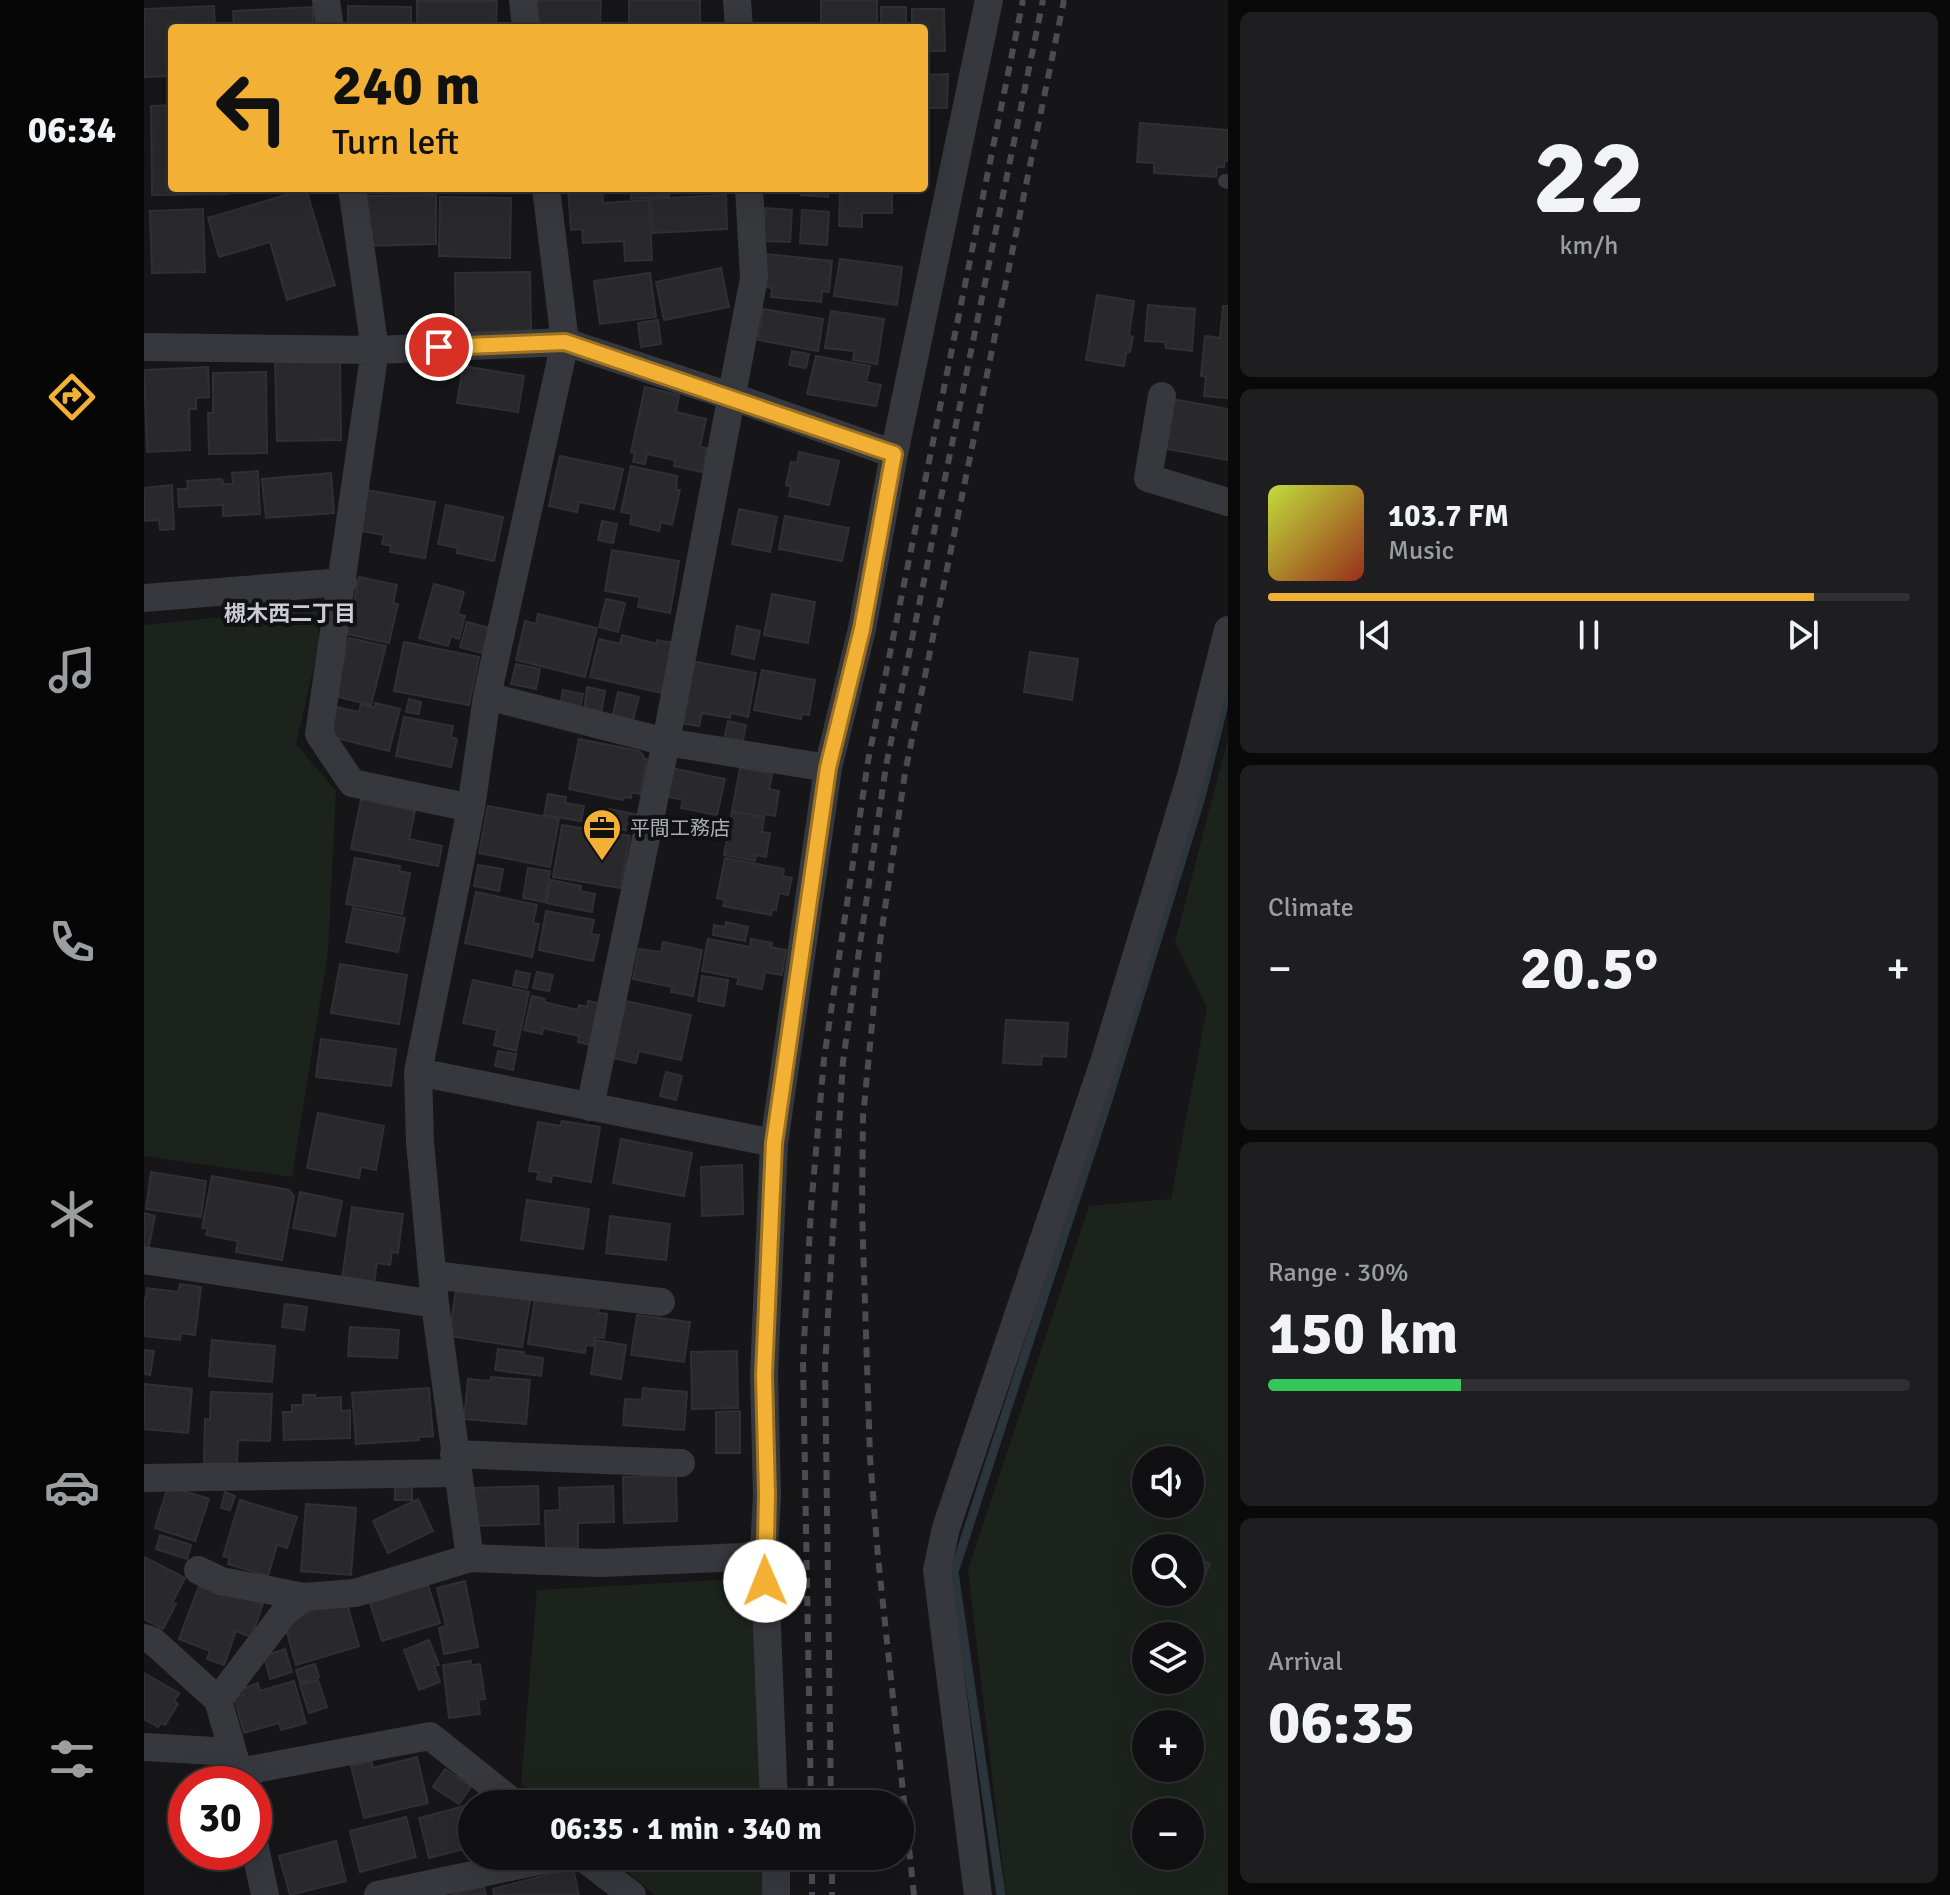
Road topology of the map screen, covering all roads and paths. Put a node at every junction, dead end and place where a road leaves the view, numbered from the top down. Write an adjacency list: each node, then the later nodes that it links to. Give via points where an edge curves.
1 (326, 0): 5 (street)
2 (523, 0): 6 (street)
3 (737, 0): 7 (street)
4 (989, 0): 16 (street)
5 (329, 24)
6 (526, 24)
7 (739, 24)
8 (353, 192): 13 (street)
9 (546, 192): 11 (street)
10 (749, 192): 15 (street, via 754,278)
11 (565, 342): 13 (street); 15 (street); 21 (street)
12 (144, 347): 13 (street)
13 (375, 350): 18 (street)
14 (1162, 396): 17 (street, via 1148,478)
15 (733, 397): 16 (street); 22 (street)
16 (894, 454): 23 (street, via 862,629)
17 (1228, 502)
18 (343, 582): 19 (street); 24 (street, via 319,734 352,783)
19 (144, 598)
20 (1228, 630): 55 (street, via 1191,776 1105,1059 946,1528 937,1570)
21 (487, 696): 22 (street); 24 (street)
22 (666, 742): 23 (street); 26 (street)
23 (828, 768): 27 (street)
24 (471, 808): 25 (street)
25 (418, 1072): 26 (street); 29 (street)
26 (590, 1107): 27 (street)
27 (774, 1143): 35 (street, via 764,1375)
28 (144, 1260): 31 (street)
29 (433, 1275): 30 (street); 31 (street)
30 (661, 1302)
31 (435, 1304): 33 (street)
32 (681, 1463): 33 (street)
33 (456, 1464): 34 (street); 36 (street)
34 (144, 1478)
35 (764, 1551): 36 (street, via 744,1557 600,1563); 46 (street)
36 (470, 1558): 38 (street, via 355,1593)
37 (198, 1570): 38 (street, via 221,1581)
38 (304, 1597): 40 (street, via 284,1613)
39 (144, 1638): 40 (street)
40 (218, 1700): 43 (street)
41 (144, 1747): 42 (street)
42 (225, 1766)
43 (237, 1766)
44 (255, 1766): 45 (street, via 430,1736)
45 (498, 1790)
46 (773, 1790)
47 (260, 1870): 51 (street)
48 (496, 1870): 52 (street)
49 (599, 1870): 53 (street)
50 (776, 1870): 54 (street)
51 (265, 1895)
52 (378, 1895)
53 (632, 1895)
54 (776, 1895)
55 (978, 1895)

